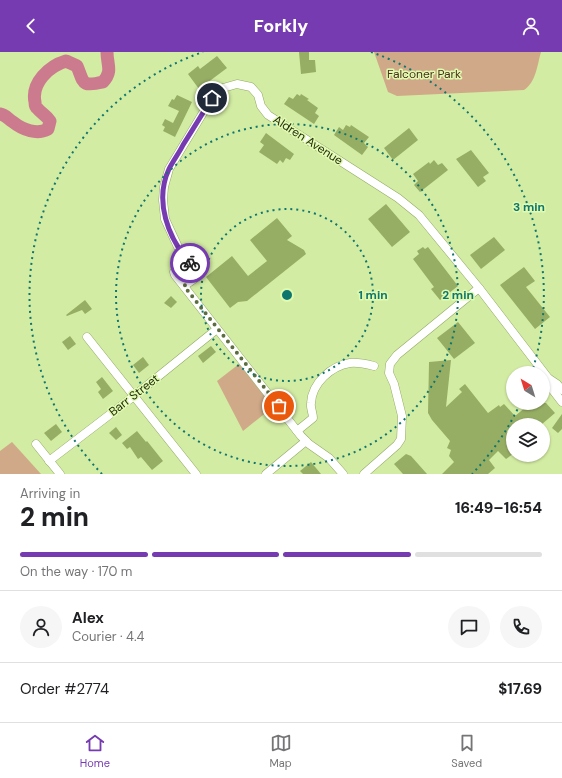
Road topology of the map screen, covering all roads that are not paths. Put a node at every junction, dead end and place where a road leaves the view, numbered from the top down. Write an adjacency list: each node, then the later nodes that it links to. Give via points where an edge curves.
1 (188, 261): 2 (street, Aldren Avenue, via 197,273 195,278); 2 (street, via 174,272); 3 (street, Aldren Avenue, via 178,247 165,219 163,193 167,174 212,98 223,88 237,84 253,88 261,106 268,114 412,209)
2 (184, 286): 4 (street)
3 (479, 288): 7 (street, Aldren Avenue); 21 (street, via 396,355 390,364 389,373 402,416 401,439)
4 (217, 329): 11 (street, Barr Street); 13 (street)
5 (87, 337): 11 (street)
6 (374, 366): 13 (street, via 349,363 323,376 314,390 311,403 313,418)
7 (539, 366)
8 (550, 379): 10 (street, Aldren Avenue)
9 (550, 384): 12 (street, Aldren Avenue)
10 (562, 390)
11 (134, 396): 16 (street, Barr Street); 19 (street)
12 (562, 402)
13 (297, 431): 14 (street)
14 (306, 441): 17 (street, via 329,458); 20 (street)
15 (36, 444): 16 (street)
16 (49, 461): 18 (street)
17 (342, 472)
18 (60, 474)
19 (196, 474)
20 (266, 474)
21 (364, 474)

